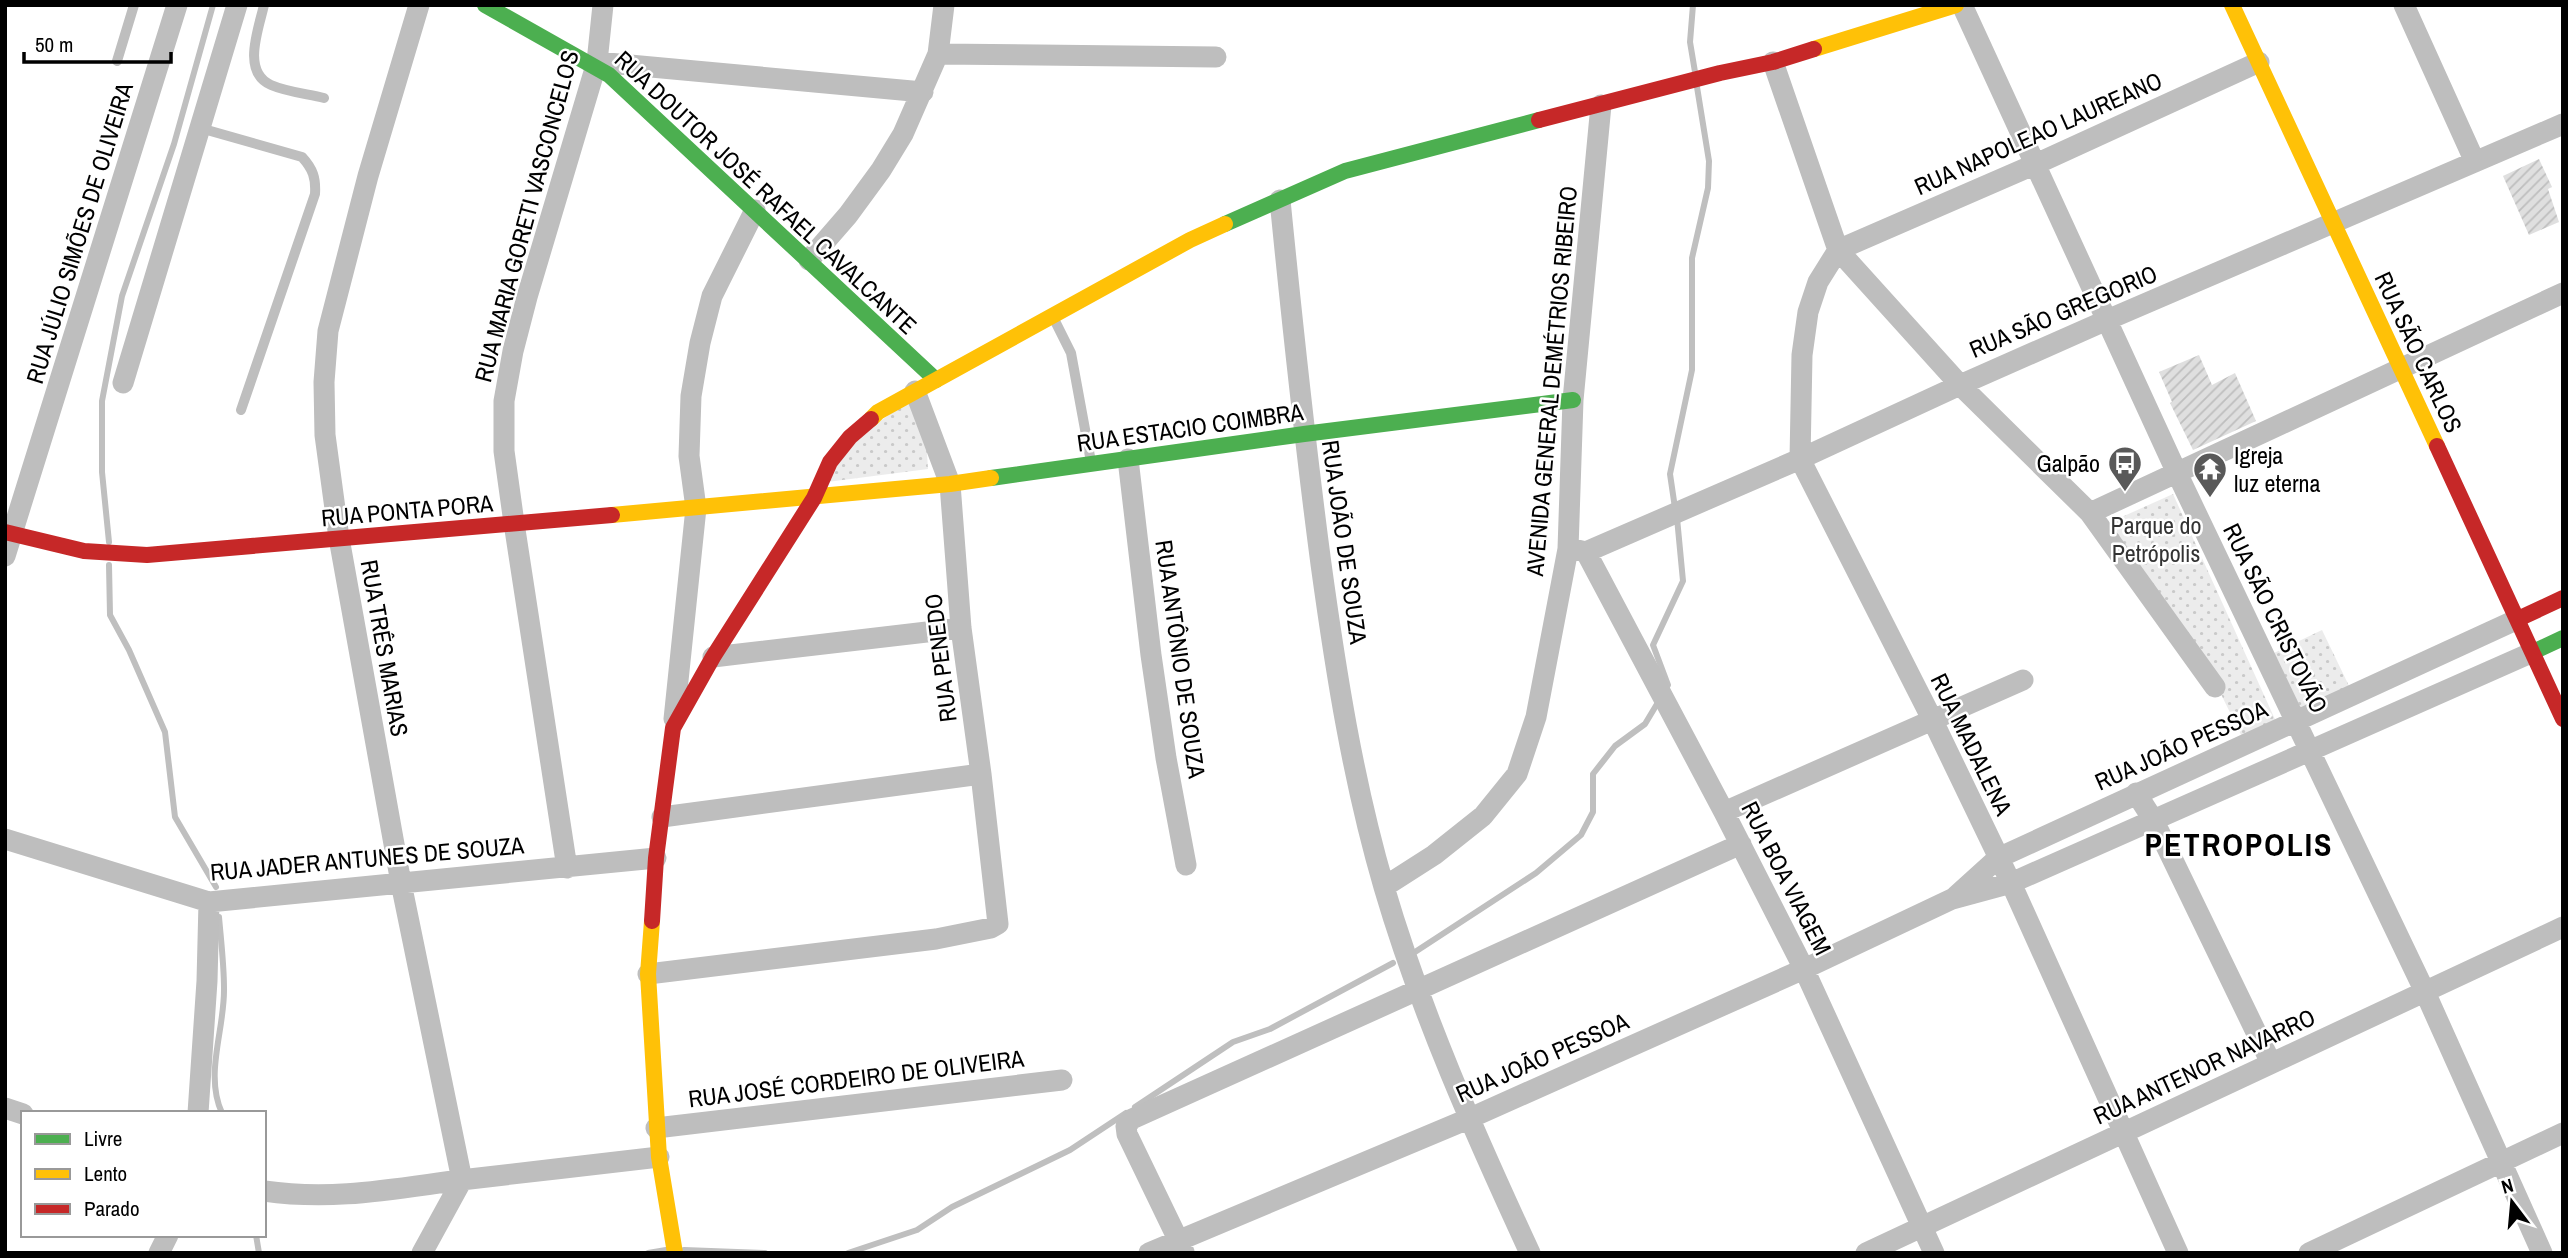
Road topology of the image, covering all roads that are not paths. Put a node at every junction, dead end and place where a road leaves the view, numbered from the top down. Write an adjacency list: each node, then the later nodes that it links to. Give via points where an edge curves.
1 (134, 5): 15 (lane)
2 (177, 5): 51 (street, RUA JÚLIO SIMÕES DE OLIVEIRA)
3 (237, 5): 23 (street)
4 (264, 5): 20 (lane, via 253,52 262,78 269,85)
5 (419, 5): 52 (street, RUA TRÊS MARIAS, via 328,331 325,435)
6 (485, 5): 18 (street, RUA DOUTOR JOSÉ RAFAEL CAVALCANTE)
7 (603, 5): 18 (street, RUA MARIA GORETI VASCONCELOS)
8 (944, 5): 13 (street)
9 (1956, 5): 16 (street)
10 (1962, 5): 25 (street, RUA SÃO CRISTOVÃO)
11 (2232, 5): 17 (street, RUA SÃO CARLOS)
12 (2404, 5): 24 (street)
13 (938, 54): 14 (street); 19 (street)
14 (1216, 57)
15 (117, 61)
16 (1773, 62): 21 (street); 29 (street)
17 (2259, 62): 25 (street, RUA NAPOLEAO LAUREANO); 28 (street, RUA SÃO CARLOS)
18 (597, 64): 19 (street); 27 (street, RUA DOUTOR JOSÉ RAFAEL CAVALCANTE); 50 (street, RUA MARIA GORETI VASCONCELOS, via 513,351 504,451)
19 (923, 92): 30 (street, via 881,170)
20 (324, 98)
21 (1601, 105): 26 (street, via 1345,171); 39 (street, AVENIDA GENERAL DEMÉTRIOS RIBEIRO)
22 (2563, 124): 24 (street, RUA SÃO GREGORIO)
23 (200, 128): 36 (street); 40 (lane, via 303,157 316,180)
24 (2475, 162): 28 (street, RUA SÃO GREGORIO)
25 (2036, 164): 29 (street, RUA NAPOLEAO LAUREANO); 33 (street, RUA SÃO CRISTOVÃO)
26 (1280, 200): 32 (street, via 1190,240); 41 (street, RUA JOÃO DE SOUZA)
27 (755, 210): 30 (street, RUA DOUTOR JOSÉ RAFAEL CAVALCANTE); 48 (street, via 712,296 700,343 691,396 689,456)
28 (2334, 224): 33 (street, RUA SÃO GREGORIO); 34 (street, RUA SÃO CARLOS)
29 (1838, 250): 37 (street); 43 (street, RUA MADALENA, via 1818,282 1808,312 1802,355)
30 (809, 260): 35 (street, RUA DOUTOR JOSÉ RAFAEL CAVALCANTE)
31 (2563, 293): 34 (street)
32 (1053, 317): 35 (street); 44 (lane, via 1070,353)
33 (2107, 320): 37 (street, RUA SÃO GREGORIO); 45 (street, RUA SÃO CRISTOVÃO)
34 (2401, 370): 45 (street); 56 (street, RUA SÃO CARLOS)
35 (936, 380): 38 (street)
36 (123, 383)
37 (1960, 385): 43 (street, RUA SÃO GREGORIO); 49 (street)
38 (915, 391): 46 (street, RUA PENEDO); 47 (street, via 878,412 850,437 830,462)
39 (1573, 400): 41 (street, RUA ESTACIO COIMBRA); 53 (street, AVENIDA GENERAL DEMÉTRIOS RIBEIRO)
40 (241, 410)
41 (1304, 434): 42 (street, RUA ESTACIO COIMBRA); 81 (street, RUA JOÃO DE SOUZA, via 1347,735)
42 (1128, 459): 44 (street, RUA ESTACIO COIMBRA); 77 (street, RUA ANTÔNIO DE SOUZA, via 1151,655)
43 (1800, 459): 53 (street, RUA SÃO GREGORIO); 64 (street, RUA MADALENA)
44 (1091, 464): 46 (street, RUA ESTACIO COIMBRA)
45 (2178, 473): 49 (street); 65 (street, RUA SÃO CRISTOVÃO)
46 (950, 484): 47 (street, RUA ESTACIO COIMBRA); 57 (street, RUA PENEDO)
47 (814, 498): 48 (street, RUA PONTA PORA); 60 (street)
48 (696, 508): 50 (street, RUA PONTA PORA); 66 (street)
49 (2090, 513): 62 (street)
50 (514, 523): 52 (street, RUA PONTA PORA); 78 (street, RUA MARIA GORETI VASCONCELOS)
51 (9, 533): 52 (street, RUA PONTA PORA, via 112,554); 54 (street, RUA JÚLIO SIMÕES DE OLIVEIRA)
52 (338, 538): 79 (street, RUA TRÊS MARIAS)
53 (1577, 550): 70 (street, RUA BOA VIAGEM); 81 (street, AVENIDA GENERAL DEMÉTRIOS RIBEIRO, via 1536,717 1517,774 1483,816)
54 (5, 556)
55 (2563, 598): 56 (street)
56 (2518, 619): 59 (street, RUA SÃO CARLOS); 65 (street, RUA JOÃO PESSOA)
57 (961, 628): 60 (street); 68 (street, RUA PENEDO)
58 (2563, 638): 59 (street)
59 (2533, 652): 63 (street, RUA SÃO CARLOS); 67 (street, RUA JOÃO PESSOA)
60 (713, 657): 66 (street)
61 (2023, 680): 64 (street)
62 (2215, 687)
63 (2563, 719)
64 (1933, 721): 70 (street); 76 (street, RUA MADALENA)
65 (2295, 722): 67 (street, RUA SÃO CRISTOVÃO); 69 (street, RUA JOÃO PESSOA)
66 (673, 728): 71 (street)
67 (2310, 749): 72 (street, RUA JOÃO PESSOA); 88 (street, RUA SÃO CRISTOVÃO)
68 (981, 774): 71 (street); 86 (street, RUA PENEDO, via 999,918 991,928 936,939)
69 (2136, 793): 72 (street); 76 (street, RUA JOÃO PESSOA)
70 (1724, 811): 74 (street, RUA BOA VIAGEM)
71 (662, 817): 75 (street)
72 (2154, 821): 80 (street, RUA JOÃO PESSOA); 89 (street)
73 (5, 839): 83 (street, RUA JADER ANTUNES DE SOUZA)
74 (1741, 844): 85 (street, RUA BOA VIAGEM); 87 (street)
75 (656, 858): 78 (street, RUA JADER ANTUNES DE SOUZA); 86 (street)
76 (1998, 858): 80 (street, RUA MADALENA); 82 (street, RUA JOÃO PESSOA)
77 (1186, 865)
78 (567, 868): 79 (street, RUA JADER ANTUNES DE SOUZA)
79 (401, 883): 83 (street, RUA JADER ANTUNES DE SOUZA); 98 (street, RUA TRÊS MARIAS)
80 (2011, 883): 82 (street, RUA JOÃO PESSOA); 94 (street, RUA MADALENA)
81 (1384, 887): 87 (street, RUA JOÃO DE SOUZA)
82 (1952, 899): 85 (street, RUA JOÃO PESSOA)
83 (209, 902): 91 (street)
84 (2563, 927): 88 (street, RUA ANTENOR NAVARRO)
85 (1804, 969): 92 (street, RUA JOÃO PESSOA); 100 (street, RUA BOA VIAGEM)
86 (648, 974): 93 (street)
87 (1419, 990): 92 (street, RUA JOÃO DE SOUZA); 103 (street, via 1144,1112 1126,1126)
88 (2425, 992): 89 (street, RUA ANTENOR NAVARRO); 97 (street, RUA SÃO CRISTOVÃO)
89 (2271, 1063): 94 (street, RUA ANTENOR NAVARRO)
90 (1062, 1080): 93 (street, RUA JOSÉ CORDEIRO DE OLIVEIRA)
91 (198, 1111)
92 (1468, 1119): 103 (street, RUA JOÃO PESSOA); 107 (street, RUA JOÃO DE SOUZA)
93 (656, 1128): 96 (street)
94 (2124, 1133): 100 (street, RUA ANTENOR NAVARRO); 110 (street, RUA MADALENA)
95 (2563, 1133): 97 (street)
96 (659, 1157): 98 (street); 102 (street)
97 (2500, 1162): 111 (street); 112 (street, RUA SÃO CRISTOVÃO)
98 (462, 1180): 99 (street, via 352,1195); 105 (street)
99 (266, 1191)
100 (1922, 1226): 108 (street, RUA ANTENOR NAVARRO); 109 (street, RUA BOA VIAGEM)
101 (167, 1237): 104 (street)
102 (674, 1245)
103 (1182, 1247): 106 (street, RUA JOÃO PESSOA)
104 (159, 1253)
105 (422, 1253)
106 (1149, 1253)
107 (1530, 1253)
108 (1866, 1253)
109 (1934, 1253)
110 (2178, 1253)
111 (2309, 1253)
112 (2542, 1253)

